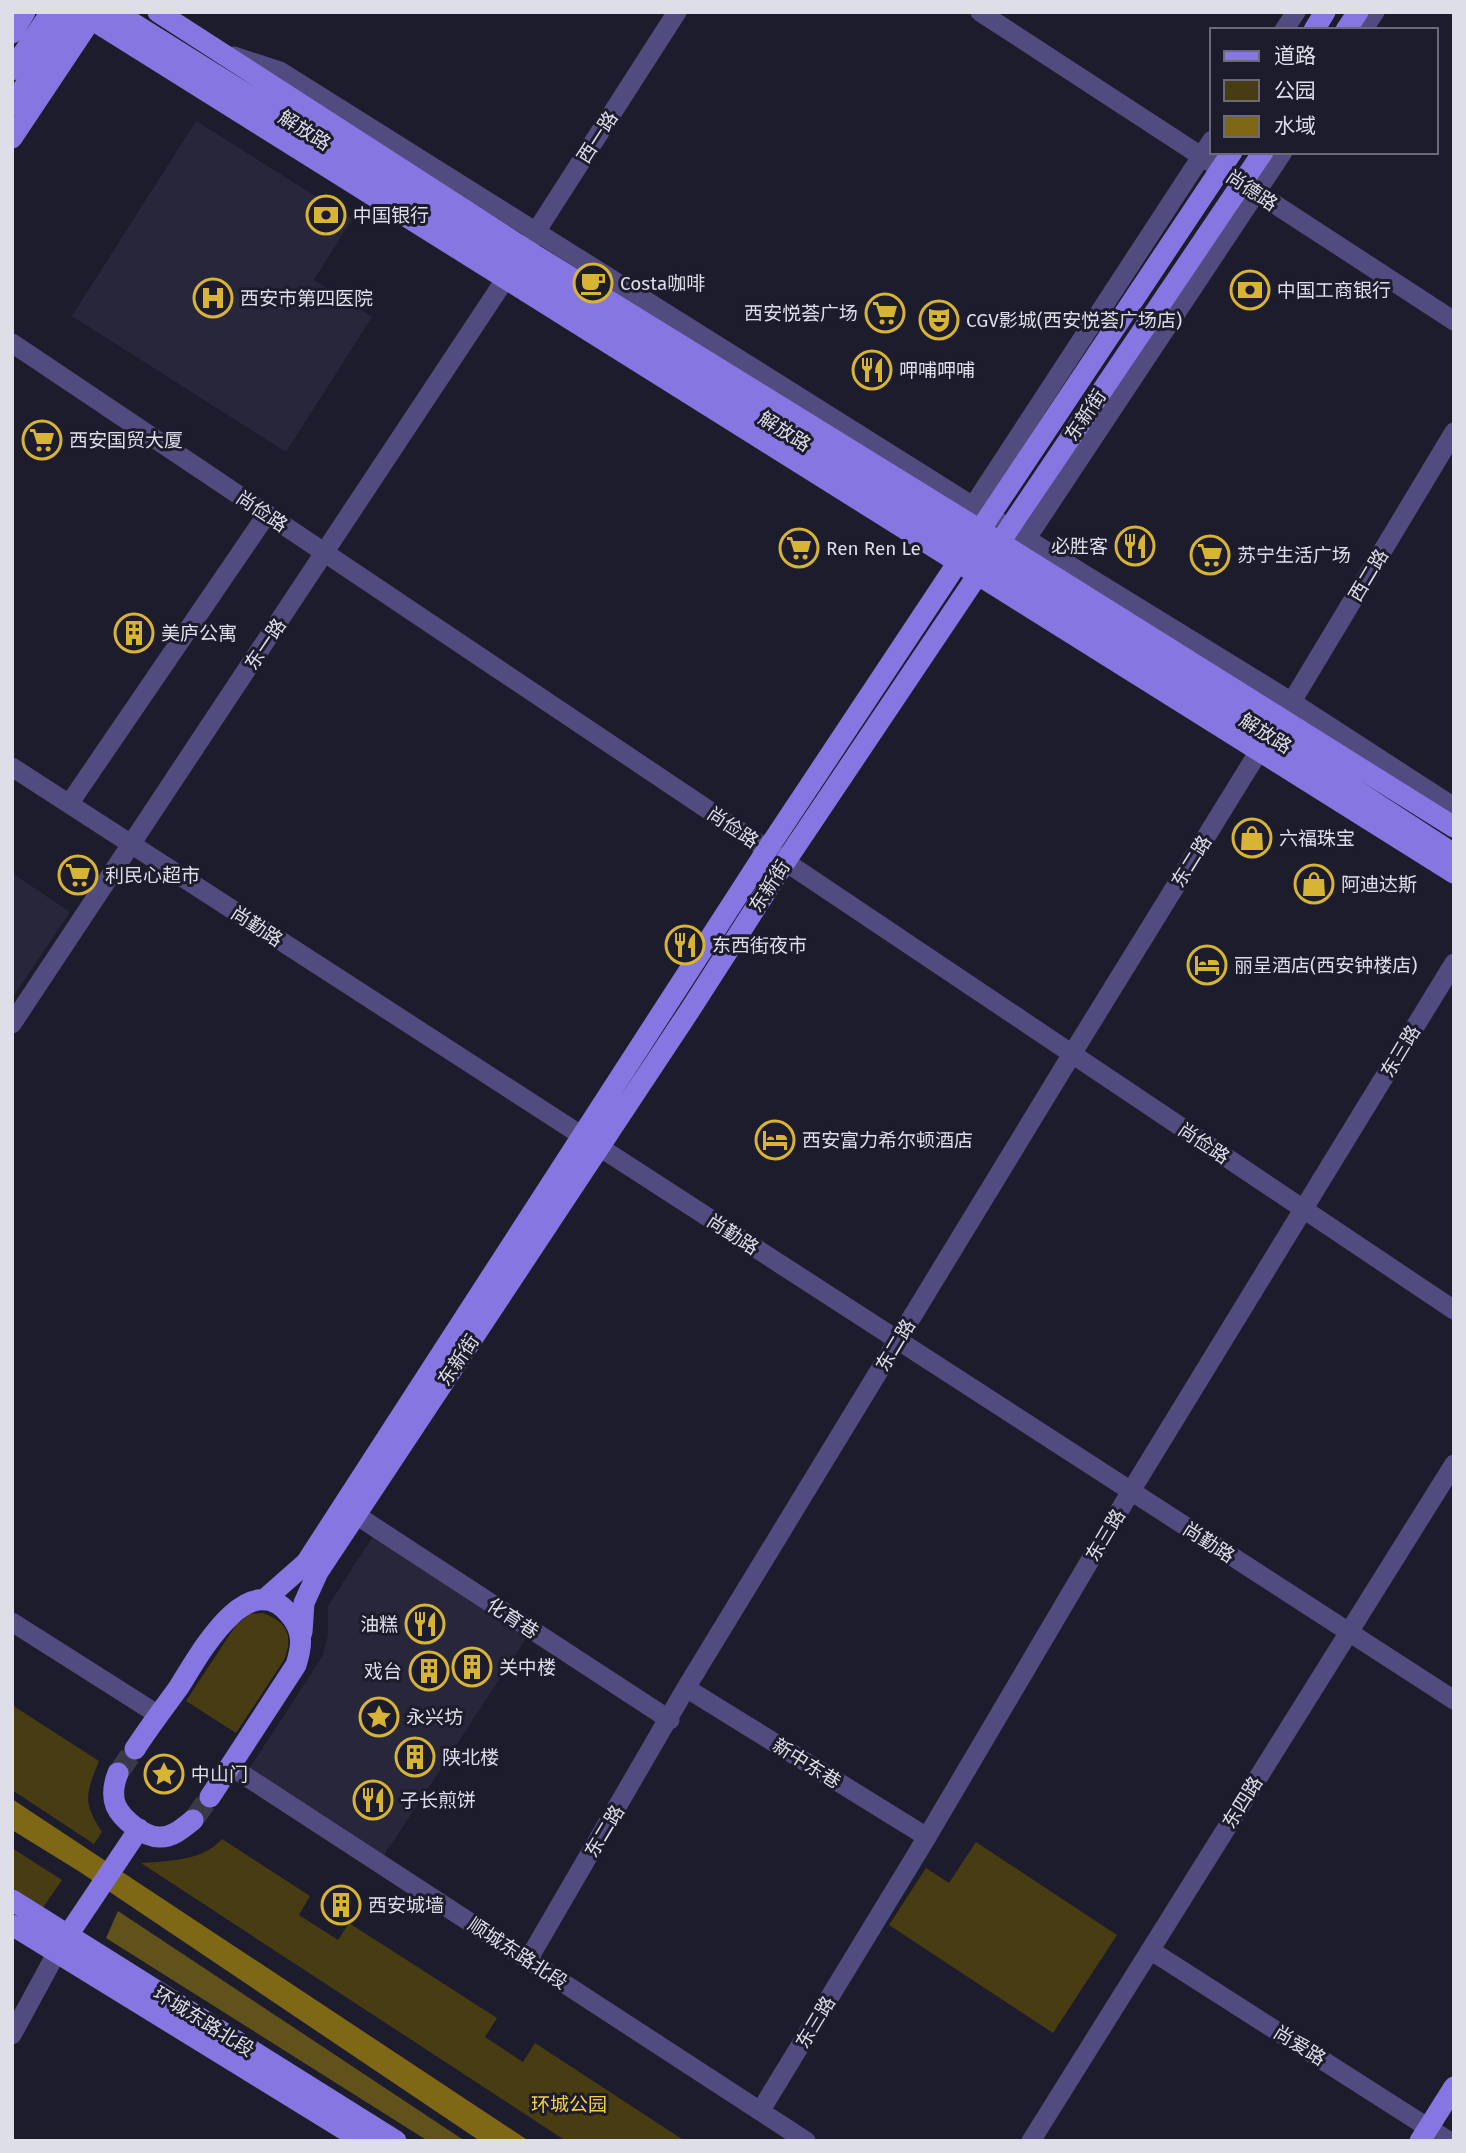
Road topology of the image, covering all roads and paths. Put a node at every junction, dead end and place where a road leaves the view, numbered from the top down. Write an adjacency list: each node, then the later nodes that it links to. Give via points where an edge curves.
1 (25, 12): 16 (main road)
2 (51, 12): 17 (main road)
3 (115, 12): 26 (main road, 解放路)
4 (158, 12): 26 (main road, 解放路)
5 (677, 12): 26 (street, 西一路)
6 (981, 12): 23 (street, 尚德路)
7 (1296, 12): 12 (street)
8 (1325, 12): 13 (main road)
9 (1358, 12): 14 (main road)
10 (1375, 12): 15 (street)
11 (85, 14): 18 (main road); 19 (main road); 26 (main road)
12 (1285, 28)
13 (1315, 28)
14 (1347, 28)
15 (1364, 28)
16 (12, 33)
17 (12, 70)
18 (12, 105)
19 (12, 138)
20 (1210, 143): 23 (street)
21 (1263, 154): 25 (main road, 东新街)
22 (1281, 154): 25 (street)
23 (1201, 156): 24 (street, 尚德路); 31 (street)
24 (1226, 161): 25 (street, 尚德路); 31 (main road, 东新街)
25 (1249, 189): 27 (street, 尚德路); 32 (main road, 东新街)
26 (521, 256): 31 (main road, 解放路); 31 (main road); 33 (street, 东一路)
27 (1454, 321)
28 (12, 343): 30 (street, 尚俭路)
29 (1454, 432): 34 (street, 西二路)
30 (267, 514): 33 (street, 尚俭路); 36 (street)
31 (974, 532): 32 (main road, 解放路); 32 (main road); 41 (main road, 东新街)
32 (1001, 548): 34 (main road, 解放路); 34 (main road); 41 (main road, 东新街)
33 (326, 554): 39 (street, 东一路); 41 (street, 尚俭路)
34 (1275, 726): 37 (street); 38 (main road, 解放路); 40 (main road, 解放路); 42 (main road); 45 (street, 东二路)
35 (12, 767): 36 (street, 尚勤路)
36 (69, 804): 39 (street, 尚勤路)
37 (1454, 807)
38 (1454, 827)
39 (131, 844): 44 (street, 东一路); 46 (street, 尚勤路)
40 (1454, 854)
41 (776, 856): 45 (street, 尚俭路); 46 (main road, 东新街)
42 (1454, 873)
43 (1454, 963): 47 (street, 东三路)
44 (12, 1024)
45 (1072, 1054): 47 (street, 尚俭路); 49 (street, 东二路)
46 (591, 1142): 49 (street, 尚勤路); 52 (main road, 东新街); 53 (main road, 东新街, via 306,1563)
47 (1304, 1210): 48 (street, 尚俭路); 51 (street, 东三路)
48 (1454, 1310)
49 (898, 1340): 51 (street, 尚勤路); 57 (street, 东二路)
50 (1454, 1464): 56 (street, 东四路)
51 (1131, 1491): 56 (street, 尚勤路); 67 (street, 东三路)
52 (356, 1515): 55 (main road, 东新街, via 311,1584); 60 (street, 化育巷)
53 (264, 1600): 55 (main road, via 290,1614); 59 (main road, 东新街, via 240,1608 222,1623)
54 (12, 1622): 59 (street)
55 (302, 1632): 62 (main road, 东新街, via 296,1665)
56 (1349, 1632): 58 (street, 尚勤路); 71 (street, 东四路)
57 (686, 1688): 60 (street, 东二路); 67 (street, 新中东巷)
58 (1454, 1700)
59 (157, 1714): 61 (main road, 东新街)
60 (670, 1720): 72 (street, 东二路)
61 (135, 1749)
62 (230, 1766): 64 (main road, 东新街); 72 (street, 顺城东路北段)
63 (118, 1773): 66 (main road, via 116,1806)
64 (210, 1797)
65 (193, 1820): 66 (main road, via 173,1834 159,1837)
66 (139, 1829): 70 (main road)
67 (927, 1838): 75 (street, 东三路)
68 (12, 1900): 70 (main road, 环城东路北段)
69 (12, 1925): 70 (main road, 环城东路北段)
70 (62, 1944): 73 (street); 77 (main road, 环城东路北段); 78 (main road, 环城东路北段)
71 (1150, 1950): 76 (street, 尚爱路); 80 (street, 东四路)
72 (528, 1960): 75 (street, 顺城东路北段)
73 (12, 2035)
74 (1454, 2088): 76 (main road)
75 (761, 2110): 79 (street, 顺城东路北段)
76 (1424, 2134): 81 (street, 尚爱路)
77 (363, 2141)
78 (396, 2141)
79 (806, 2141)
80 (1031, 2141)
81 (1449, 2141)

